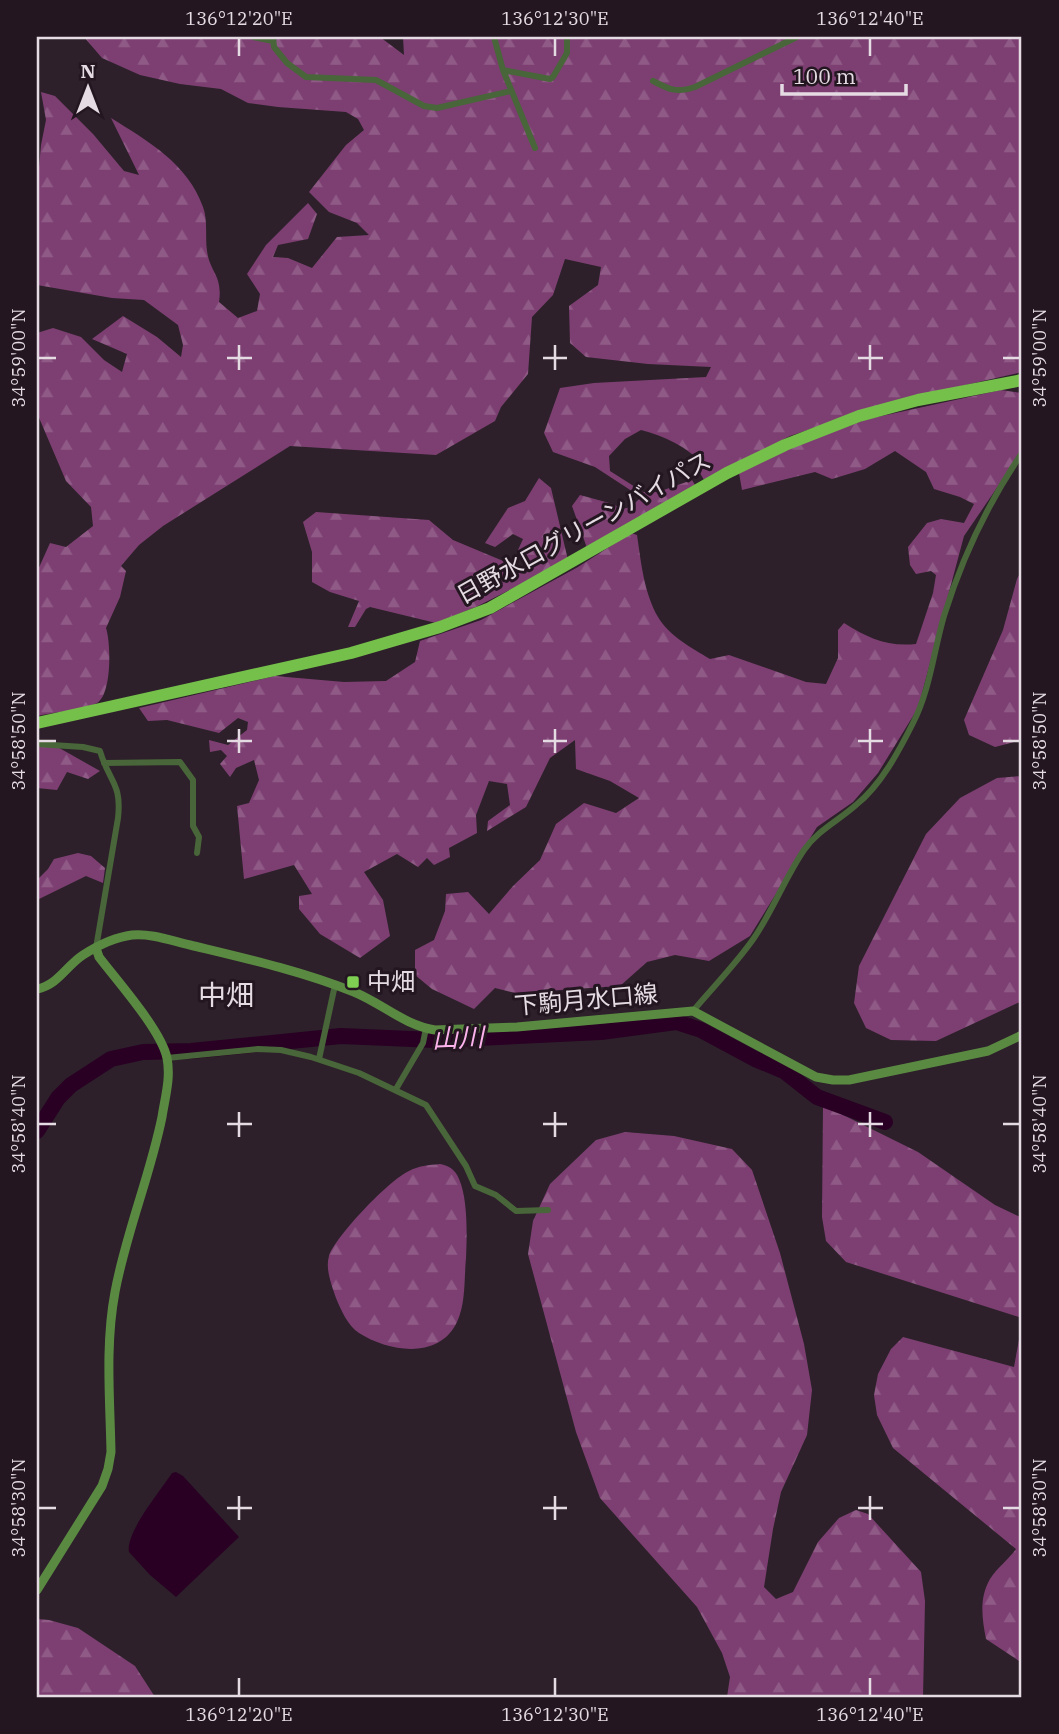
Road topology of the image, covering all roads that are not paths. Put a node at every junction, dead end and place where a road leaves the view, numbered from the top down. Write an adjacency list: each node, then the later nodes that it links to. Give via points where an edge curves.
1 (253, 37): 5 (street)
2 (495, 37): 6 (street)
3 (567, 37): 6 (street, via 566,53 553,78)
4 (797, 37): 7 (street, via 695,87 671,91)
5 (273, 39): 8 (street, via 287,63 306,77 376,80 424,106 437,108)
6 (503, 70): 8 (street)
7 (653, 80)
8 (511, 91): 9 (street)
9 (535, 148)
10 (1022, 380): 12 (highway, 日野水口グリーンバイパス, via 859,416 785,445 727,473 490,608 440,627 351,653)
11 (1022, 453): 21 (street, via 999,486 962,562 922,702 891,762 863,799 824,827 805,849 753,940)
12 (37, 723)
13 (37, 744): 16 (street, via 100,751)
14 (185, 755): 15 (street)
15 (180, 762): 16 (street); 17 (street, via 193,780)
16 (104, 763): 18 (street, via 120,798)
17 (197, 853)
18 (96, 948): 19 (main road, 下駒月水口線, via 116,938 159,938); 20 (main road, 下駒月水口線, via 56,981); 24 (main road)
19 (335, 985): 22 (main road, 下駒月水口線); 25 (street)
20 (37, 989)
21 (692, 1011): 22 (main road, 下駒月水口線); 23 (main road, 下駒月水口線, via 816,1077 833,1080 976,1053)
22 (426, 1030): 26 (street)
23 (1022, 1035)
24 (166, 1056): 25 (street, via 258,1049); 28 (main road, via 168,1085 161,1121 113,1305 108,1469)
25 (319, 1059): 26 (street)
26 (396, 1089): 27 (street, via 426,1105 475,1186 516,1211)
27 (548, 1210)
28 (37, 1590)

